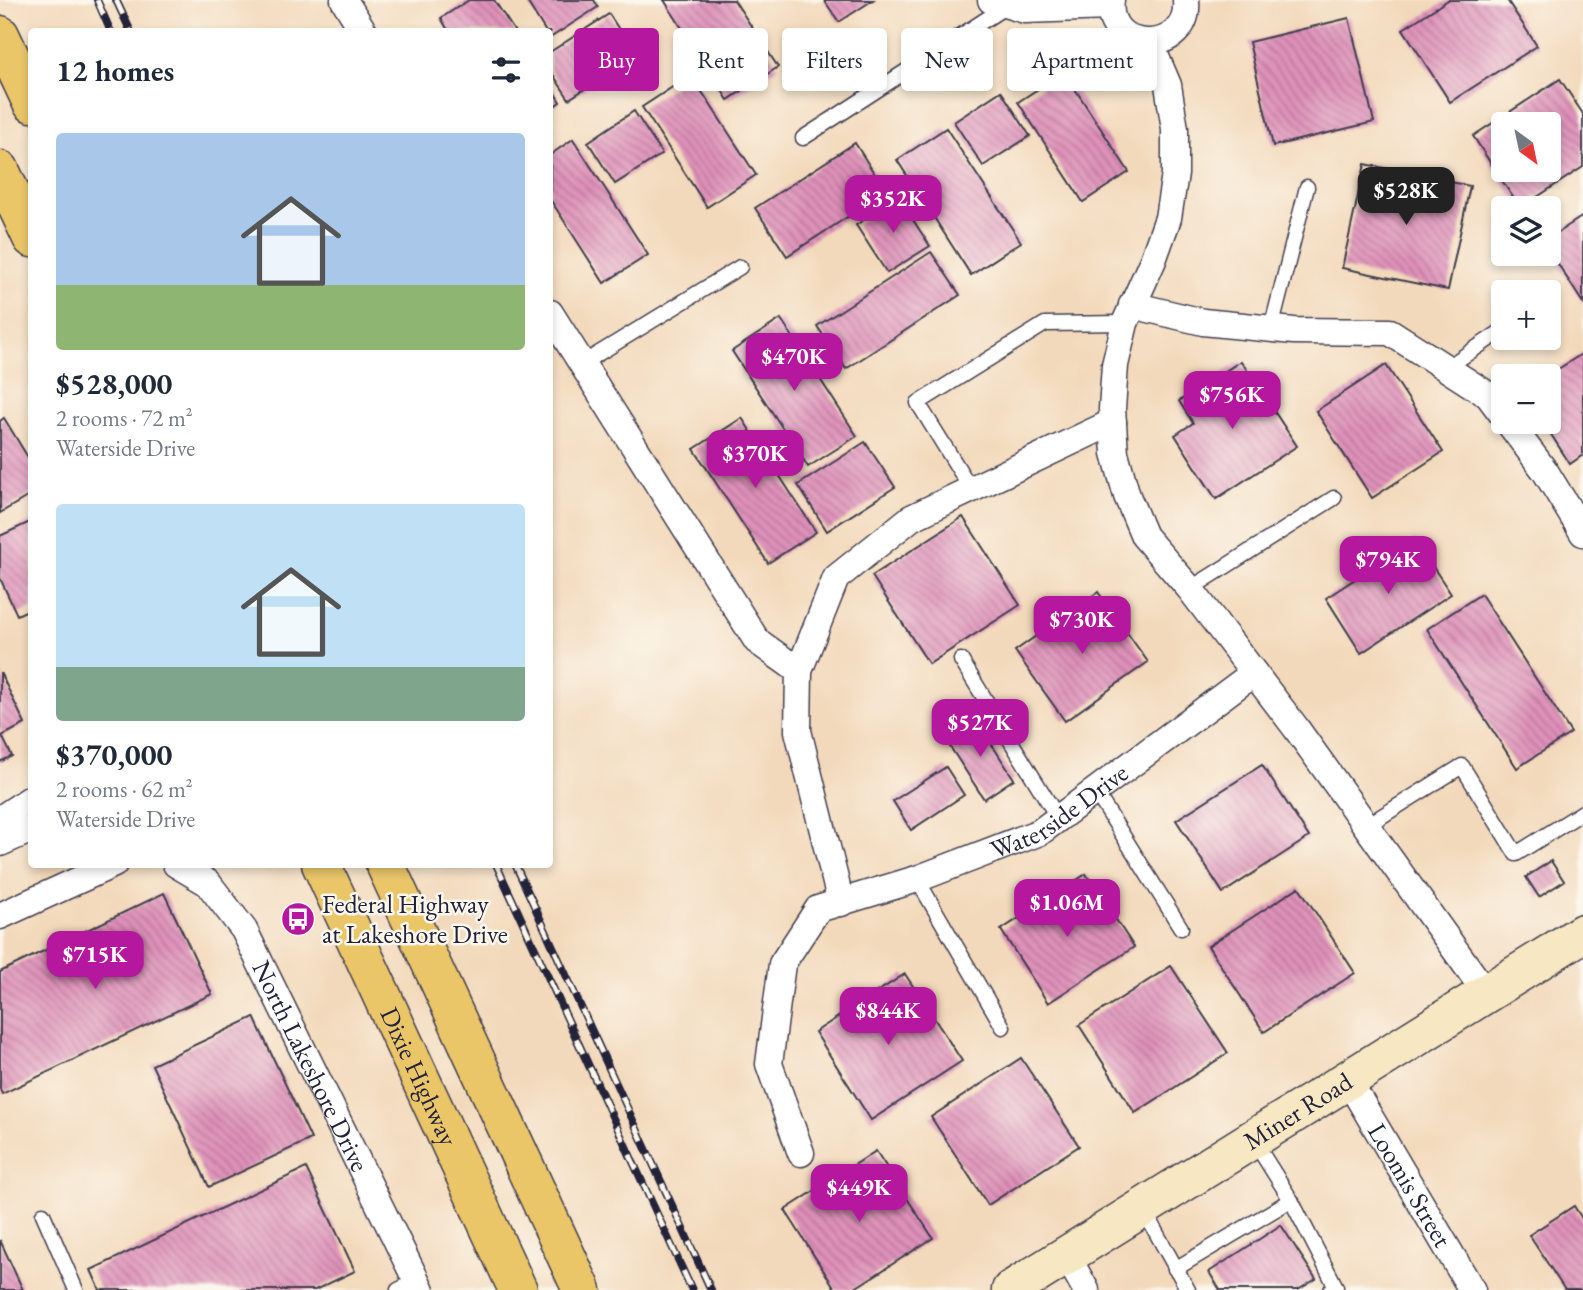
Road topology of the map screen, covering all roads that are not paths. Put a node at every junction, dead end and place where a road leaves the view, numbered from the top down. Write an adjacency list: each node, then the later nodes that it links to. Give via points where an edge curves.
1 (344, 0): 5 (street)
2 (1191, 1): 8 (street, via 1176,31)
3 (1000, 3): 4 (street, via 1025,10); 11 (lane)
4 (1111, 4): 6 (street)
5 (362, 28)
6 (1119, 28)
7 (0, 35): 10 (main road)
8 (1157, 42)
9 (1157, 59): 16 (street, via 1168,85 1175,129 1175,174 1168,218)
10 (28, 94)
11 (803, 138)
12 (0, 170): 14 (main road)
13 (1307, 187): 18 (lane)
14 (28, 230)
15 (740, 267): 20 (lane)
16 (1128, 314): 18 (street); 23 (street, via 1115,365); 25 (lane, via 1045,324 918,403)
17 (553, 318): 20 (street)
18 (1271, 328): 21 (street, via 1390,332)
19 (1491, 338): 21 (lane)
20 (583, 363): 30 (street, via 757,641)
21 (1446, 368): 22 (street)
22 (1491, 399)
23 (1113, 422): 25 (street); 28 (street, via 1115,453 1144,536)
24 (1517, 434): 27 (street)
25 (971, 489): 30 (street, via 911,518 835,578)
26 (1335, 498): 28 (lane)
27 (1583, 533)
28 (1190, 589): 31 (street)
29 (961, 660): 35 (lane)
30 (799, 671): 45 (street, via 799,731)
31 (1254, 673): 32 (street, Waterside Drive); 37 (street)
32 (1095, 791): 35 (street, Waterside Drive); 47 (lane)
33 (28, 801): 36 (street)
34 (1583, 812): 37 (lane, via 1516,854 1462,766)
35 (1058, 818): 44 (street, Waterside Drive, via 1040,832)
36 (0, 819)
37 (1366, 826): 49 (street)
38 (28, 831): 39 (street)
39 (0, 843)
40 (105, 868): 46 (street)
41 (183, 868): 59 (street, North Lakeshore Drive, via 208,883 244,930)
42 (323, 868): 61 (main road, Dixie Highway)
43 (387, 868): 62 (main road)
44 (916, 880): 45 (street, Waterside Drive); 50 (lane)
45 (841, 902): 53 (street, Waterside Drive, via 818,909 782,964 769,1064)
46 (0, 916)
47 (1181, 928)
48 (1583, 933): 49 (street, Miner Road)
49 (1486, 993): 51 (street, Miner Road)
50 (1003, 1027)
51 (1348, 1080): 52 (street, Miner Road); 67 (street, Loomis Street)
52 (1253, 1139): 54 (lane); 55 (street, Miner Road)
53 (801, 1153)
54 (1291, 1200): 58 (lane); 66 (lane, via 1336,1287)
55 (1142, 1208): 57 (street, Miner Road); 58 (lane)
56 (43, 1214): 60 (lane)
57 (1066, 1254): 63 (street, Miner Road); 64 (street)
58 (1175, 1269): 65 (lane)
59 (412, 1287)
60 (76, 1290)
61 (518, 1290)
62 (582, 1290)
63 (1011, 1290)
64 (1086, 1290)
65 (1188, 1290)
66 (1331, 1290)
67 (1472, 1290)

